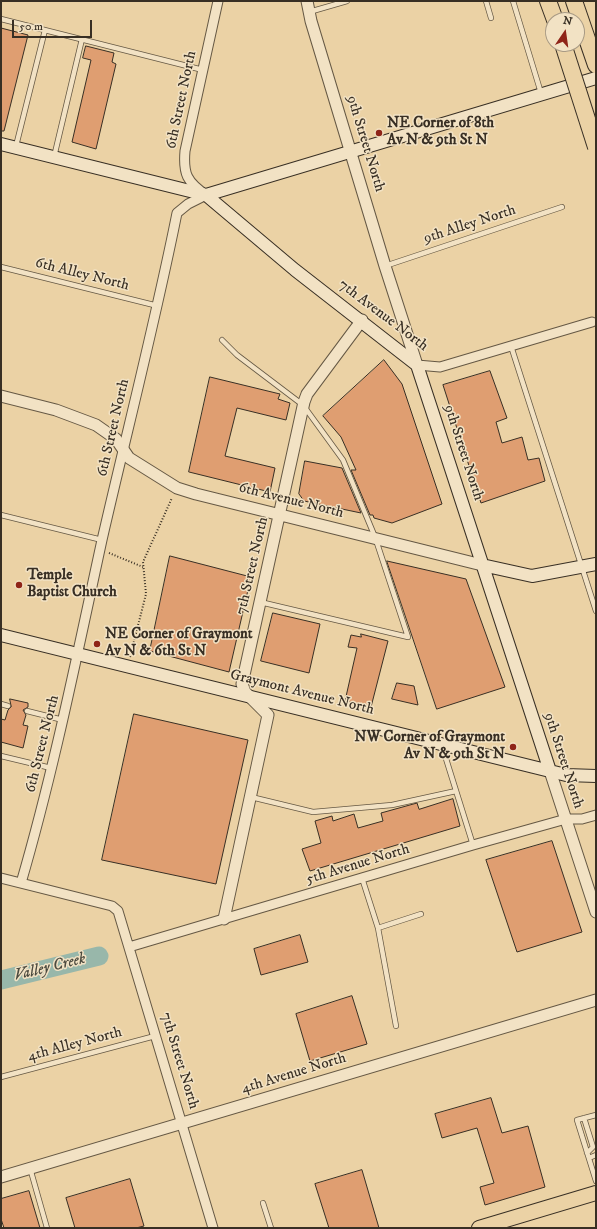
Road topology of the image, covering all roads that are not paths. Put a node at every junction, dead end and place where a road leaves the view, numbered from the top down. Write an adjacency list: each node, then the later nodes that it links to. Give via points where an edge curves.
1 (218, 1): 15 (street, 6th Street North)
2 (347, 1): 7 (lane)
3 (486, 1): 9 (lane)
4 (513, 1): 17 (lane)
5 (548, 1): 8 (highway)
6 (574, 1): 14 (highway)
7 (308, 6): 21 (street, 9th Street North)
8 (552, 12)
9 (491, 18)
10 (1, 19): 11 (lane)
11 (45, 30): 12 (lane); 20 (lane)
12 (82, 39): 15 (lane); 22 (lane)
13 (566, 52): 19 (highway, bridge)
14 (596, 65)
15 (203, 70): 23 (street, 6th Street North, via 183,167 194,185)
16 (596, 78): 17 (main road)
17 (542, 94): 21 (main road)
18 (1, 144): 20 (main road)
19 (596, 147)
20 (16, 148): 22 (main road)
21 (351, 151): 23 (main road); 25 (street, 9th Street North)
22 (54, 157): 23 (main road)
23 (206, 195): 27 (street, 6th Street North, via 177,213); 28 (main road, 7th Avenue North, via 295,270)
24 (562, 207): 25 (lane, 9th Alley North)
25 (385, 266): 32 (street, 9th Street North)
26 (1, 267): 27 (lane, 6th Alley North)
27 (158, 306): 35 (street, 6th Street North)
28 (362, 320): 32 (main road, 7th Avenue North); 34 (street, 7th Street North, via 307,394)
29 (592, 322): 31 (street, 7th Avenue North)
30 (222, 340): 34 (lane, via 237,355)
31 (511, 346): 32 (street, 7th Avenue North, via 440,367); 42 (lane)
32 (417, 365): 41 (main road, 9th Street North)
33 (1, 396): 35 (street, 6th Avenue North, via 56,410 96,425 116,439)
34 (304, 405): 36 (street, 7th Street North); 38 (lane, via 343,460)
35 (123, 449): 36 (street, 6th Avenue North, via 129,458 177,488); 39 (street, 6th Street North)
36 (280, 514): 38 (street, 6th Avenue North); 43 (street, 7th Street North)
37 (1, 515): 39 (lane)
38 (375, 538): 41 (street, 6th Avenue North); 43 (lane, via 408,637)
39 (102, 540): 46 (street, 6th Street North)
40 (596, 564): 42 (main road, 6th Avenue North)
41 (482, 565): 42 (main road, 6th Avenue North, via 532,576); 55 (main road, 9th Street North)
42 (582, 568): 44 (lane)
43 (260, 602): 47 (street, 7th Street North, via 242,684)
44 (596, 611)
45 (1, 635): 46 (main road, Graymont Avenue North)
46 (79, 654): 47 (main road, Graymont Avenue North); 51 (street, 6th Street North)
47 (250, 696): 52 (main road, Graymont Avenue North); 58 (street, 7th Street North, via 268,715)
48 (1, 704): 49 (lane)
49 (8, 706)
50 (26, 711): 51 (lane)
51 (63, 720): 54 (street, 6th Street North)
52 (441, 744): 55 (main road, Graymont Avenue North); 57 (lane)
53 (1, 756): 54 (lane)
54 (51, 768): 64 (street, 6th Street North)
55 (550, 771): 56 (main road, Graymont Avenue North, via 567,775); 60 (street, 9th Street North)
56 (596, 776)
57 (456, 791): 58 (lane, via 392,805 313,812); 61 (lane)
58 (249, 797): 67 (street, 7th Street North)
59 (596, 815): 60 (street, 5th Avenue North)
60 (566, 820): 61 (street, 5th Avenue North); 65 (street, 9th Street North)
61 (473, 845): 63 (street, 5th Avenue North)
62 (1, 878): 64 (street)
63 (362, 878): 67 (street, 5th Avenue North); 68 (lane)
64 (21, 883): 69 (street, 7th Street North, via 112,906 120,917)
65 (595, 906)
66 (421, 914): 68 (lane)
67 (224, 919): 69 (street, 5th Avenue North)
68 (378, 928): 71 (lane)
69 (129, 947): 72 (street, 7th Street North)
70 (596, 1000): 76 (street, 4th Avenue North)
71 (396, 1026)
72 (155, 1036): 73 (lane, 4th Alley North); 76 (street, 7th Street North)
73 (1, 1078)
74 (596, 1115): 75 (lane)
75 (584, 1118): 78 (lane, via 593,1147); 78 (lane, via 577,1120)
76 (182, 1123): 79 (street, 4th Avenue North); 86 (street, 7th Street North)
77 (596, 1155): 78 (lane)
78 (588, 1156): 81 (lane)
79 (30, 1168): 80 (street, 4th Avenue North); 85 (lane)
80 (1, 1177)
81 (596, 1181)
82 (596, 1193): 84 (main road)
83 (263, 1203): 87 (lane)
84 (497, 1226): 88 (main road)
85 (47, 1228)
86 (213, 1228)
87 (271, 1228)
88 (479, 1228)

